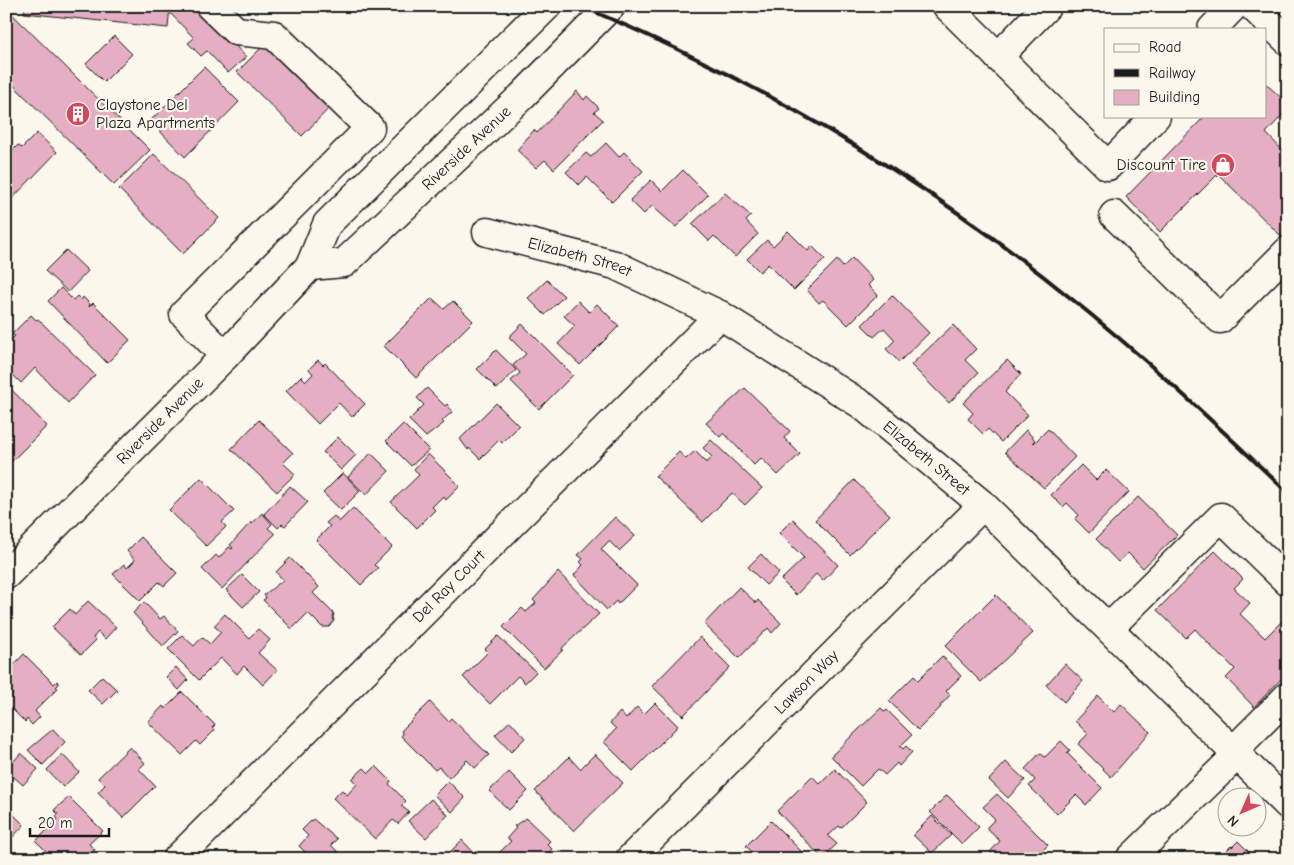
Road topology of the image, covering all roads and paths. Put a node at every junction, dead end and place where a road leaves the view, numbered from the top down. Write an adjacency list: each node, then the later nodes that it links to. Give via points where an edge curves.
1 (210, 6): 17 (street, via 236,31 274,35 370,128 184,314)
2 (547, 6): 15 (street, Riverside Avenue, via 327,224)
3 (611, 6): 15 (street, Riverside Avenue, via 344,263)
4 (947, 6): 10 (street)
5 (1047, 6): 10 (street)
6 (1234, 6): 8 (street)
7 (1267, 11): 9 (street)
8 (1213, 28)
9 (1288, 41)
10 (998, 57): 11 (street, via 1108,166)
11 (1154, 118)
12 (1114, 214): 14 (street, via 1220,319)
13 (487, 232): 16 (street, Elizabeth Street, via 615,265)
14 (1288, 251)
15 (310, 266): 17 (street, Riverside Avenue)
16 (720, 314): 18 (street, Elizabeth Street, via 862,405); 25 (street, Del Ray Court)
17 (226, 356): 19 (street, Riverside Avenue)
18 (983, 505): 21 (street, Elizabeth Street); 26 (street, Lawson Way)
19 (6, 575)
20 (1288, 582): 21 (street, via 1221,516)
21 (1109, 628): 23 (street, Elizabeth Street)
22 (1288, 696): 23 (street)
23 (1236, 752): 24 (street, Elizabeth Street); 27 (street)
24 (1288, 805)
25 (177, 859)
26 (630, 859)
27 (1130, 859)

